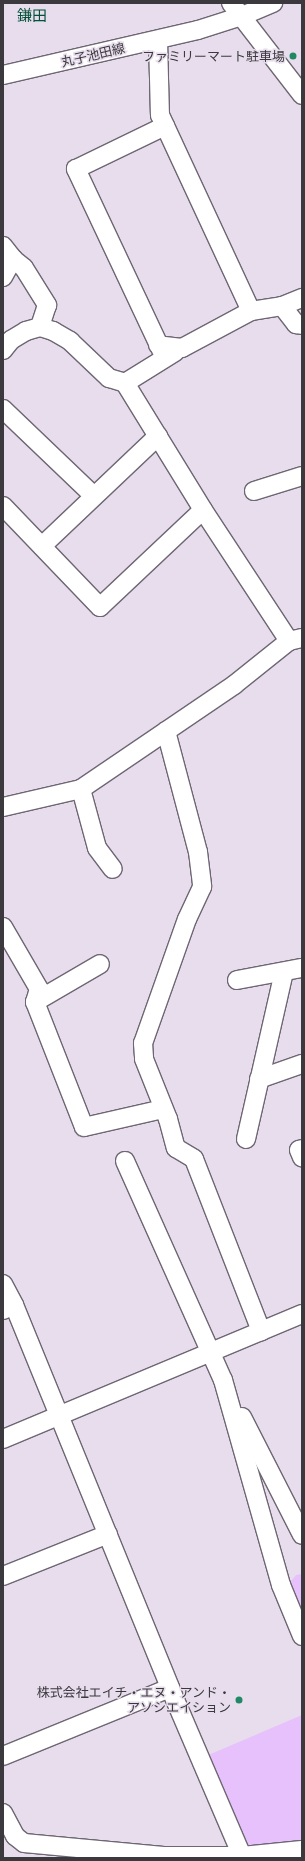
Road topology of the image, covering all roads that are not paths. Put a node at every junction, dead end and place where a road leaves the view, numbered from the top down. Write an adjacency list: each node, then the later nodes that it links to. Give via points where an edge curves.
1 (273, 3): 2 (street, 丸子池田線)
2 (236, 10): 3 (street, 丸子池田線); 5 (street)
3 (158, 40): 4 (street, 丸子池田線); 6 (street, via 160,115)
4 (3, 75)
5 (302, 95)
6 (165, 126): 11 (street); 15 (street, via 76,169)
7 (8, 253): 8 (street); 13 (street, via 24,268 47,305)
8 (3, 277)
9 (302, 298): 10 (street)
10 (282, 306): 11 (street); 12 (street, via 296,324)
11 (251, 311): 15 (street, via 182,348)
12 (302, 326)
13 (40, 327): 14 (street, via 26,331 11,340); 16 (street, via 70,341 109,378)
14 (3, 350)
15 (162, 351): 16 (street)
16 (125, 383): 18 (street)
17 (3, 409): 21 (street)
18 (158, 436): 21 (street); 23 (street)
19 (302, 476): 20 (street)
20 (254, 491)
21 (93, 496): 24 (street)
22 (3, 506): 24 (street)
23 (202, 510): 24 (street, via 100,607); 25 (street)
24 (42, 546)
25 (296, 640): 26 (street)
26 (166, 731): 27 (street); 38 (street, via 198,852 202,888 188,918 143,1043 144,1059)
27 (80, 789): 28 (street); 29 (street, via 97,848)
28 (3, 807)
29 (113, 869)
30 (3, 927): 35 (street, via 39,989)
31 (100, 964): 35 (street)
32 (302, 968): 33 (street)
33 (284, 972): 34 (street); 37 (street)
34 (237, 980)
35 (35, 1002): 38 (street, via 84,1127)
36 (302, 1064): 37 (street)
37 (259, 1080): 39 (street)
38 (164, 1109): 46 (street, via 176,1148 194,1159)
39 (246, 1139)
40 (302, 1149): 41 (street)
41 (302, 1157)
42 (125, 1161): 47 (street)
43 (3, 1284): 44 (street)
44 (8, 1307): 49 (street)
45 (302, 1314): 46 (street)
46 (261, 1331): 47 (street)
47 (211, 1354): 48 (street); 49 (street)
48 (223, 1380): 52 (street); 54 (street, via 281,1585)
49 (58, 1416): 50 (street); 51 (street)
50 (3, 1439)
51 (108, 1534): 53 (street); 55 (street)
52 (302, 1535)
53 (3, 1576)
54 (302, 1636)
55 (170, 1688): 56 (street); 59 (street)
56 (3, 1756)
57 (3, 1813): 59 (street, via 15,1836 24,1843 163,1856)
58 (302, 1850): 59 (street)
59 (242, 1856)

